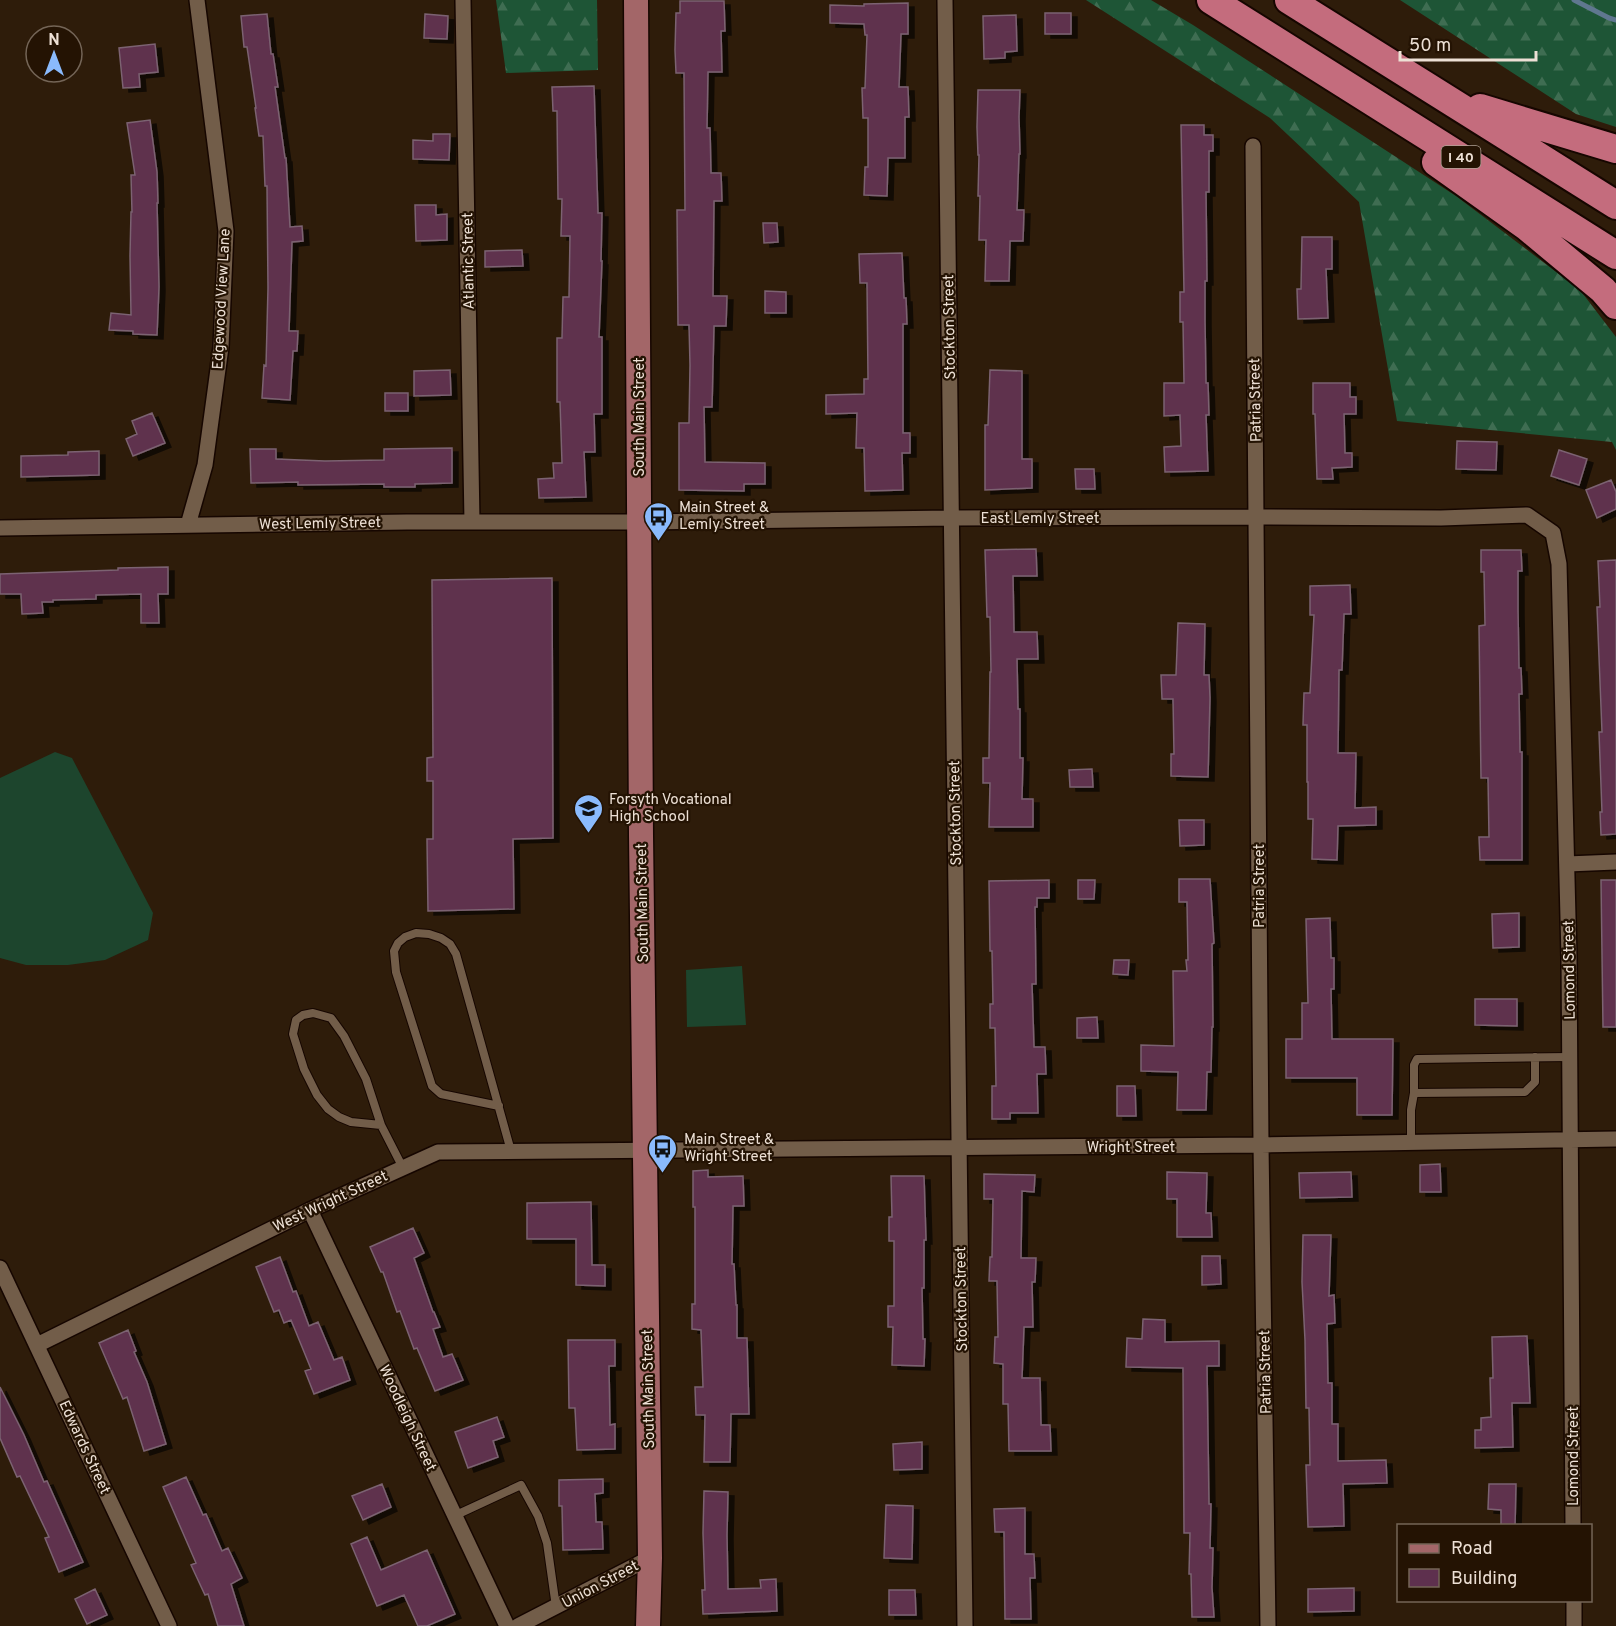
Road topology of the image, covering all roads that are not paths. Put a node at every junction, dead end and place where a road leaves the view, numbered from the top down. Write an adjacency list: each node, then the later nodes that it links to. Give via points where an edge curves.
1 (197, 0): 19 (street, Edgewood View Lane, via 226,231 219,359 205,465)
2 (463, 0): 17 (street, Atlantic Street)
3 (636, 0): 18 (main road, South Main Street)
4 (945, 0): 15 (street, Stockton Street)
5 (1211, 0): 7 (highway, I 40)
6 (1288, 0): 8 (highway)
7 (1305, 58): 12 (highway, I 40); 13 (highway, via 1396,134 1526,226)
8 (1447, 98): 10 (highway); 11 (highway)
9 (1253, 146): 14 (street, Patria Street)
10 (1616, 149)
11 (1616, 205)
12 (1616, 255)
13 (1616, 305)
14 (1256, 517): 15 (street, East Lemly Street); 16 (street, East Lemly Street); 31 (street, Patria Street)
15 (952, 518): 18 (street, East Lemly Street); 32 (street, Stockton Street)
16 (1441, 518): 22 (street, Lomond Street, via 1527,514 1553,533 1559,564)
17 (472, 522): 18 (street, West Lemly Street); 19 (street, West Lemly Street)
18 (639, 522): 33 (main road, South Main Street)
19 (188, 525): 20 (street, West Lemly Street)
20 (0, 528)
21 (1616, 862): 22 (street)
22 (1567, 864): 24 (street, Lomond Street)
23 (1535, 1057): 24 (lane); 25 (lane, via 1535,1082 1525,1092); 25 (lane, via 1417,1059)
24 (1570, 1057): 29 (street, Lomond Street)
25 (1414, 1092): 30 (lane)
26 (499, 1106): 26 (lane, via 456,954 441,938 416,933 405,937 394,951 396,972 432,1086 441,1094); 34 (lane)
27 (381, 1125): 27 (lane, via 366,1079 331,1018 313,1013 296,1020 293,1034 316,1095 339,1117); 35 (lane)
28 (1616, 1139): 29 (street, Wright Street)
29 (1570, 1140): 30 (street, Wright Street); 40 (street, Lomond Street)
30 (1411, 1143): 31 (street, Wright Street)
31 (1261, 1145): 32 (street, Wright Street); 49 (street, Patria Street)
32 (959, 1148): 33 (street, Wright Street); 48 (street, Stockton Street)
33 (645, 1150): 34 (street, West Wright Street); 41 (main road, South Main Street)
34 (512, 1151): 35 (street, West Wright Street, via 438,1152)
35 (403, 1168): 36 (street, West Wright Street)
36 (310, 1210): 38 (street, West Wright Street); 39 (street, Woodleigh Street)
37 (0, 1268): 38 (street, Edwards Street)
38 (37, 1345): 44 (street, Edwards Street)
39 (454, 1516): 43 (lane, via 521,1485 547,1543); 45 (street, Woodleigh Street)
40 (1573, 1524)
41 (650, 1558): 43 (street, Union Street); 47 (main road, South Main Street)
42 (1574, 1602): 50 (street)
43 (556, 1607): 46 (street, Union Street)
44 (169, 1626)
45 (507, 1626)
46 (519, 1626)
47 (648, 1626)
48 (964, 1626)
49 (1268, 1626)
50 (1574, 1626)

